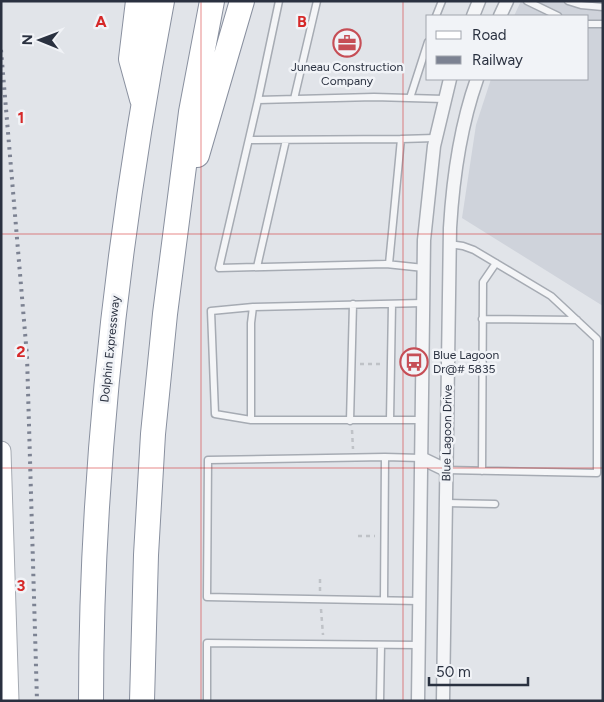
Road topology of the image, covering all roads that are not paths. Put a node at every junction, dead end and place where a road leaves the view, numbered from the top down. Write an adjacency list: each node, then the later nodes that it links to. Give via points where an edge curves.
1 (138, 1): 26 (highway, via 130,60)
2 (162, 1): 26 (highway, Dolphin Expressway)
3 (212, 1): 31 (highway, via 191,112)
4 (242, 1): 31 (highway)
5 (279, 1): 25 (lane)
6 (317, 1): 23 (lane)
7 (442, 1): 13 (lane)
8 (479, 1): 14 (street)
9 (507, 1): 15 (street)
10 (527, 1): 16 (lane)
11 (568, 1): 12 (lane)
12 (603, 6)
13 (436, 15)
14 (473, 15)
15 (500, 15)
16 (556, 15)
17 (589, 24): 18 (lane)
18 (603, 24)
19 (426, 48): 22 (lane)
20 (450, 80): 24 (street, Blue Lagoon Drive)
21 (476, 80): 32 (street, Blue Lagoon Drive, via 455,170)
22 (410, 98): 23 (lane); 24 (lane)
23 (294, 99): 25 (lane)
24 (444, 99): 27 (street, Blue Lagoon Drive)
25 (258, 100): 29 (lane)
26 (143, 103): 59 (highway, Dolphin Expressway, via 105,394 96,508)
27 (435, 138): 28 (lane); 36 (street, Blue Lagoon Drive)
28 (401, 139): 30 (lane); 34 (lane)
29 (248, 140): 30 (lane); 35 (lane, via 219,268)
30 (286, 140): 35 (lane)
31 (177, 224): 60 (highway, via 153,434)
32 (449, 244): 33 (lane, via 474,250); 50 (street, Blue Lagoon Drive)
33 (496, 263): 41 (lane, via 483,282); 42 (lane, via 551,296)
34 (388, 264): 35 (lane); 36 (lane)
35 (257, 267)
36 (424, 268): 37 (street, Blue Lagoon Drive)
37 (423, 303): 39 (lane); 46 (street, Blue Lagoon Drive)
38 (353, 304): 39 (lane); 40 (lane); 44 (lane)
39 (392, 304): 45 (lane)
40 (254, 307): 43 (lane, via 251,323); 43 (lane, via 211,312 215,414)
41 (482, 319): 42 (lane); 51 (lane)
42 (577, 320): 51 (lane, via 597,339 596,473)
43 (251, 420): 44 (lane)
44 (351, 420): 45 (lane)
45 (390, 420): 46 (lane)
46 (422, 420): 49 (street, Blue Lagoon Drive)
47 (1, 451): 58 (main road)
48 (385, 457): 49 (lane); 54 (lane); 54 (lane, via 208,460 207,597)
49 (421, 458): 50 (street); 55 (street, Blue Lagoon Drive)
50 (446, 470): 51 (lane); 52 (street, Blue Lagoon Drive)
51 (482, 471)
52 (446, 503): 53 (lane); 64 (street, Blue Lagoon Drive)
53 (495, 504)
54 (384, 600): 55 (lane)
55 (419, 601): 57 (street, Blue Lagoon Drive)
56 (381, 645): 57 (lane); 61 (lane, via 207,643); 62 (lane)
57 (419, 646): 63 (street, Blue Lagoon Drive)
58 (9, 701)
59 (91, 701)
60 (142, 701)
61 (206, 701)
62 (380, 701)
63 (418, 701)
64 (443, 701)

